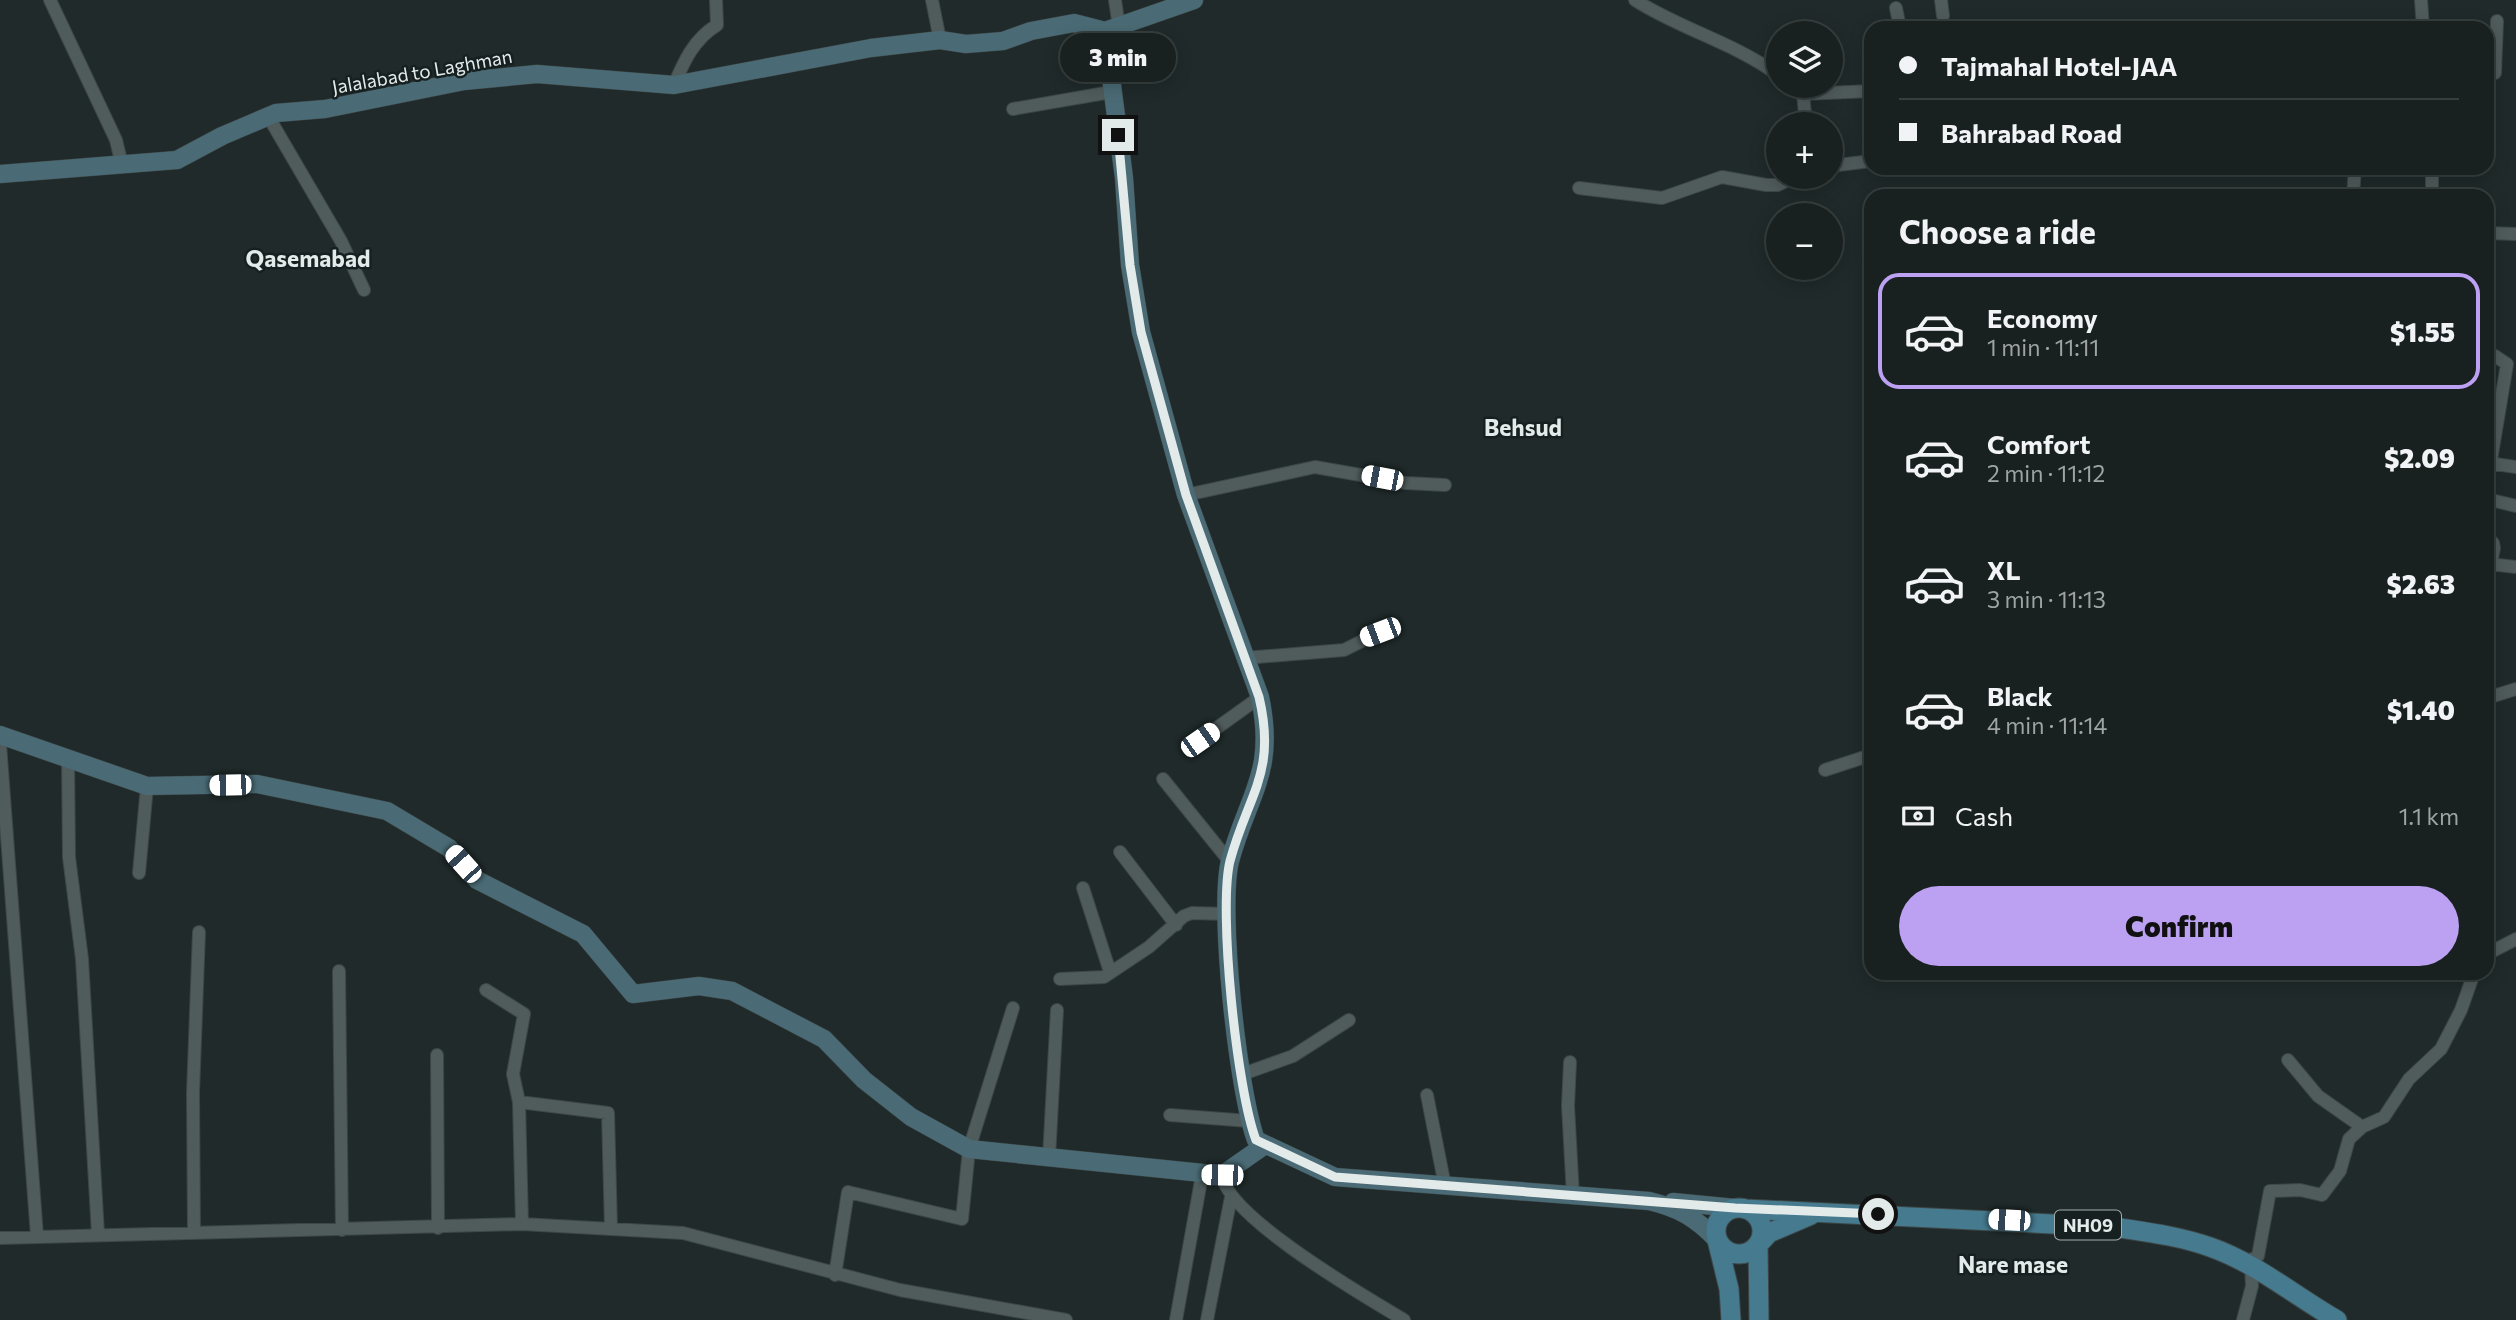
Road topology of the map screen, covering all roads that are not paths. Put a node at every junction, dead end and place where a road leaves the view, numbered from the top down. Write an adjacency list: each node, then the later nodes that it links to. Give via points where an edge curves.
1 (50, 0): 26 (street, via 116,141)
2 (716, 0): 18 (street, via 717,25 702,34)
3 (932, 0): 15 (street)
4 (1115, 0): 14 (street)
5 (1194, 0): 14 (street)
6 (1636, 0): 16 (street)
7 (1941, 0): 10 (street)
8 (2421, 0): 12 (street)
9 (1896, 8): 11 (street)
10 (1943, 16)
11 (1899, 21)
12 (2422, 21)
13 (2497, 21): 17 (street)
14 (1112, 29): 15 (street, Jalalabad to Laghman, via 1074,23 1003,41 967,44); 21 (street)
15 (940, 40): 18 (street, Jalalabad to Laghman, via 871,48)
16 (1766, 68)
17 (2494, 73)
18 (674, 85): 23 (street, Jalalabad to Laghman, via 537,74)
19 (1843, 91): 20 (street)
20 (1864, 91)
21 (1111, 92): 22 (street); 38 (street, via 1137,314)
22 (1013, 109)
23 (268, 116): 26 (street, Jalalabad to Laghman, via 177,160); 32 (street, via 341,241)
24 (1864, 161): 25 (street)
25 (1843, 164)
26 (122, 165): 27 (street, Jalalabad to Laghman)
27 (0, 174)
28 (1766, 186): 29 (street, via 1721,177 1662,198)
29 (1579, 188)
30 (2494, 233): 31 (street)
31 (2516, 234)
32 (364, 290)
33 (2494, 356): 34 (street, via 2507,364)
34 (2494, 436)
35 (2494, 464): 36 (street)
36 (2516, 467)
37 (1445, 485): 38 (street, via 1315,467)
38 (1186, 495): 44 (street)
39 (2494, 501): 40 (street)
40 (2516, 506)
41 (2494, 564): 42 (street)
42 (2516, 567)
43 (1380, 632): 44 (street, via 1344,650)
44 (1245, 658): 47 (street)
45 (2516, 689): 46 (street)
46 (2494, 696)
47 (1259, 697): 49 (street); 57 (street, via 1267,730 1262,776)
48 (0, 735): 52 (street)
49 (1200, 740)
50 (0, 744): 99 (street)
51 (1864, 757): 53 (street)
52 (68, 759): 55 (street); 98 (street, via 69,857 82,959)
53 (1825, 770)
54 (1163, 779): 57 (street)
55 (147, 786): 58 (street); 83 (street, via 257,784 387,811 449,848 477,880 583,934 633,994 699,986 732,991 824,1039 864,1080 911,1117)
56 (1120, 852): 61 (street)
57 (1230, 862): 60 (street)
58 (139, 873)
59 (1083, 888): 66 (street)
60 (1227, 914): 61 (street, via 1192,914); 76 (street)
61 (1175, 925): 66 (street)
62 (199, 932): 97 (street)
63 (2516, 939): 64 (street)
64 (2494, 950)
65 (339, 971): 96 (street)
66 (1110, 972): 67 (street, via 1094,979)
67 (1060, 979)
68 (2472, 980): 81 (street, via 2441,1049 2409,1079 2384,1117)
69 (486, 990): 78 (street, via 524,1014 513,1074)
70 (1013, 1008): 83 (street)
71 (1057, 1010): 84 (street)
72 (1349, 1020): 76 (street, via 1293,1056)
73 (437, 1055): 94 (street)
74 (2288, 1060): 81 (street, via 2318,1096)
75 (1570, 1062): 88 (street)
76 (1243, 1074): 80 (street)
77 (1427, 1095): 87 (street)
78 (519, 1102): 93 (street); 95 (street, via 608,1114)
79 (1170, 1115): 80 (street)
80 (1249, 1121): 82 (street, via 1256,1140)
81 (2362, 1127): 103 (street, via 2348,1139 2340,1171 2322,1195 2270,1191 2258,1256)
82 (1265, 1145): 86 (street); 87 (street, via 1335,1177)
83 (969, 1149): 84 (street); 104 (street, via 962,1219 848,1192)
84 (1049, 1158): 85 (street)
85 (1202, 1175): 86 (street); 106 (street)
86 (1222, 1175): 89 (street)
87 (1445, 1186): 88 (street)
88 (1573, 1196): 90 (street)
89 (1231, 1197): 107 (street); 108 (street, via 1337,1280)
90 (1649, 1201): 91 (street); 101 (street, via 1691,1215)
91 (1740, 1208): 92 (main road, NH09); 101 (main road, via 1718,1220); 102 (main road, via 1760,1223)
92 (1818, 1212): 102 (main road, NH09, via 1777,1228); 103 (main road, NH09, via 2114,1227 2210,1247)
93 (522, 1224): 94 (street); 95 (street)
94 (438, 1228): 96 (street)
95 (611, 1229): 104 (street, via 683,1233)
96 (342, 1230): 97 (street)
97 (194, 1232): 98 (street)
98 (98, 1234): 99 (street)
99 (37, 1236): 100 (street)
100 (0, 1238)
101 (1717, 1240): 102 (main road, NH09, via 1733,1254 1747,1253); 109 (main road)
102 (1758, 1245): 110 (main road)
103 (2248, 1264): 111 (street, via 2252,1286); 112 (main road, NH09)
104 (835, 1275): 105 (street)
105 (1066, 1320)
106 (1176, 1320)
107 (1207, 1320)
108 (1404, 1320)
109 (1731, 1320)
110 (1759, 1320)
111 (2243, 1320)
112 (2337, 1320)

